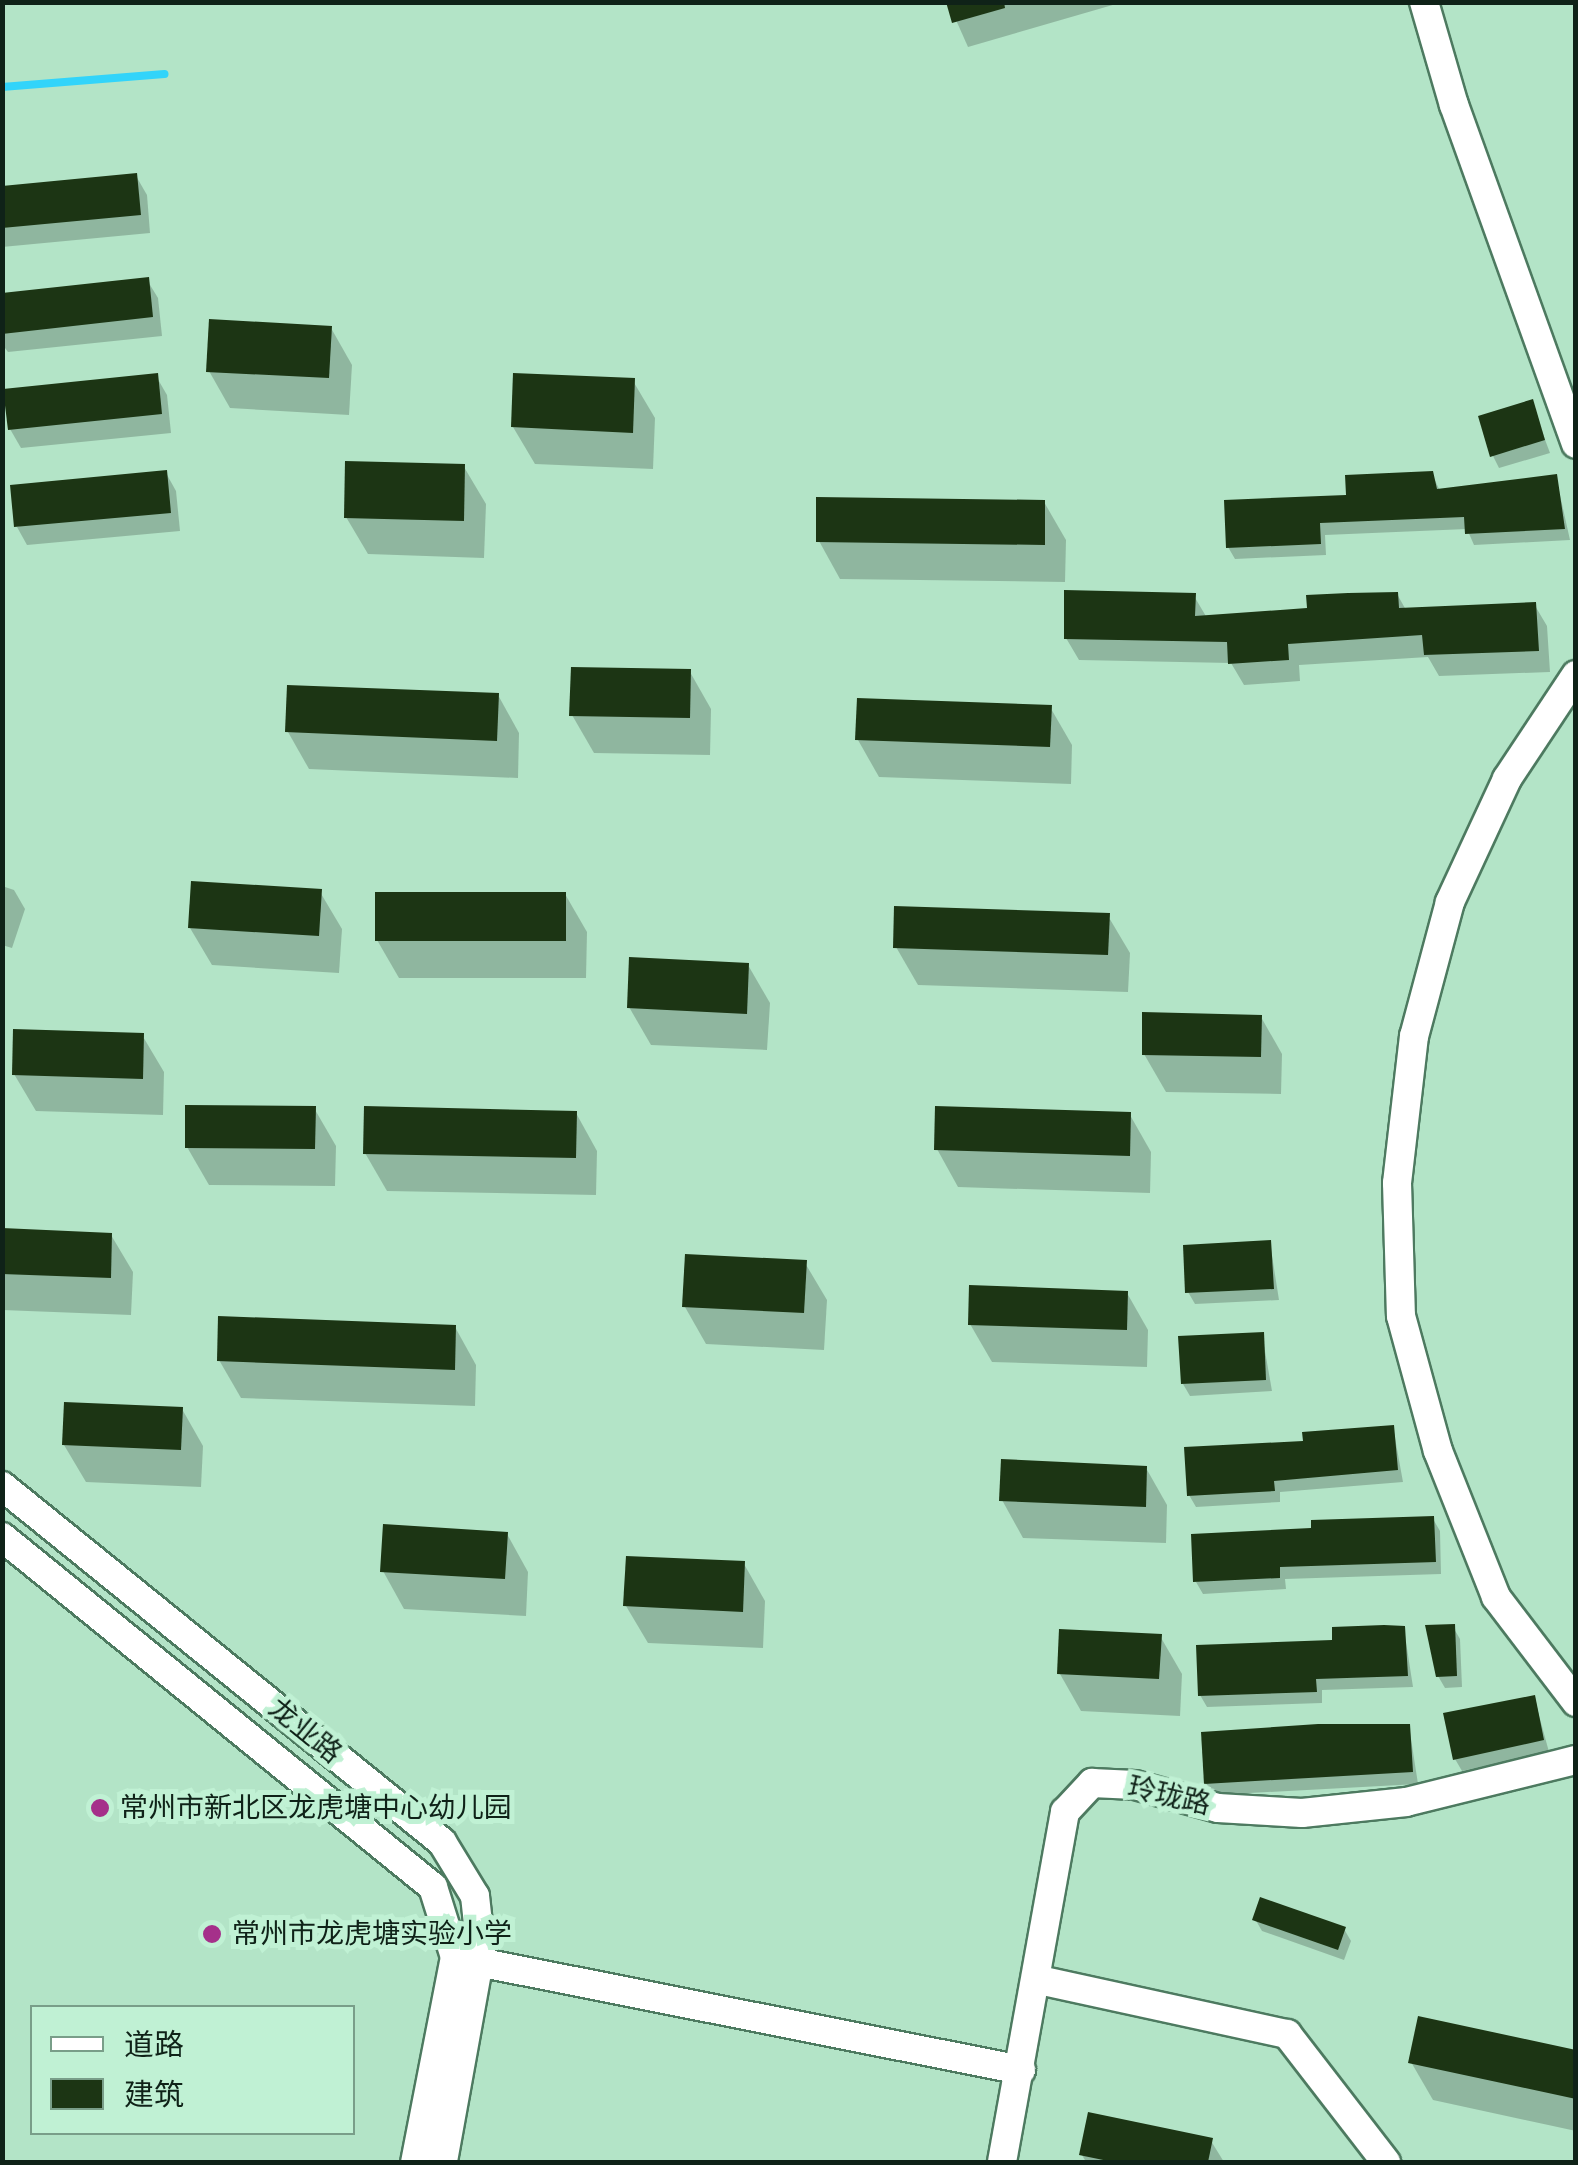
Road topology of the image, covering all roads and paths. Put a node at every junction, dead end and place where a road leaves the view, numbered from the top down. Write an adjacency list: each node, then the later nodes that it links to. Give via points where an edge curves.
1 (1424, 2): 2 (street, via 1454,105)
2 (1576, 444)
3 (1576, 675): 6 (street, via 1507,779 1450,902 1414,1036 1398,1183 1401,1316 1438,1451 1496,1597)
4 (2, 1486): 8 (street, 龙业路, via 442,1842 475,1896)
5 (2, 1537): 8 (street, 龙业路, via 433,1887)
6 (1576, 1702)
7 (1576, 1760): 9 (street, 玲珑路, via 1406,1802 1302,1813 1218,1808 1135,1786 1092,1783 1066,1812)
8 (468, 1960): 10 (street); 11 (street, 龙业路); 12 (street, 龙业路)
9 (1039, 1980): 10 (street, 玲珑路); 14 (street, via 1287,2034)
10 (1021, 2070): 13 (street, 玲珑路)
11 (415, 2162)
12 (443, 2162)
13 (1002, 2162)
14 (1386, 2162)

